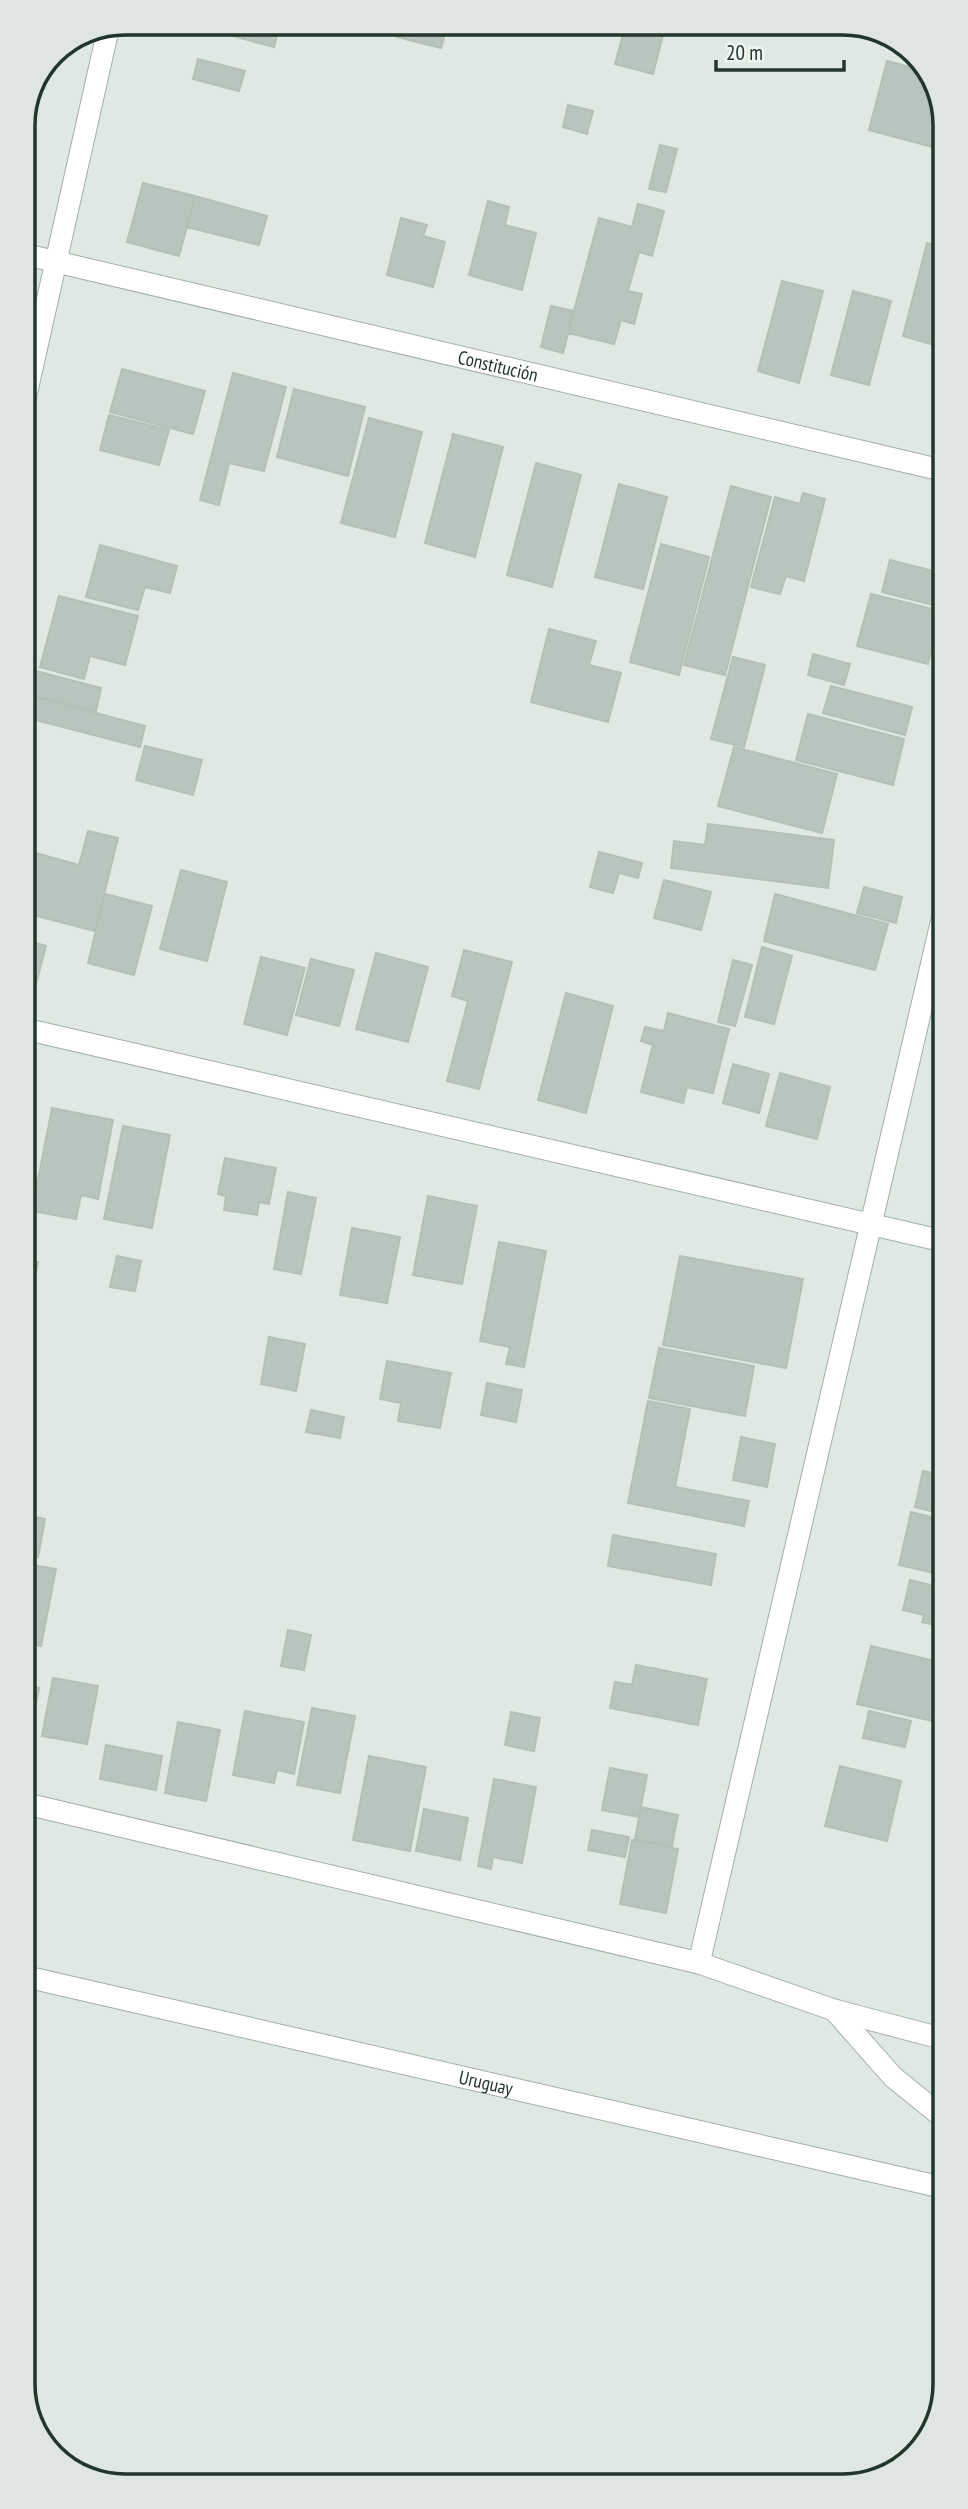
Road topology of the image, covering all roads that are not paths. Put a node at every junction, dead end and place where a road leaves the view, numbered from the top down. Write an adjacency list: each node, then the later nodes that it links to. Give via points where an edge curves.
1 (106, 37): 3 (street)
2 (35, 257): 3 (street, Constitución)
3 (55, 262): 4 (street); 5 (street, Constitución)
4 (35, 354)
5 (933, 468)
6 (933, 958): 8 (street)
7 (35, 1031): 8 (street)
8 (872, 1224): 9 (street); 11 (street)
9 (933, 1239)
10 (35, 1806): 11 (street)
11 (699, 1963): 13 (street)
12 (35, 1979): 16 (street, Uruguay)
13 (834, 2010): 14 (street); 15 (street, via 893,2077)
14 (933, 2036)
15 (933, 2109)
16 (933, 2185)

